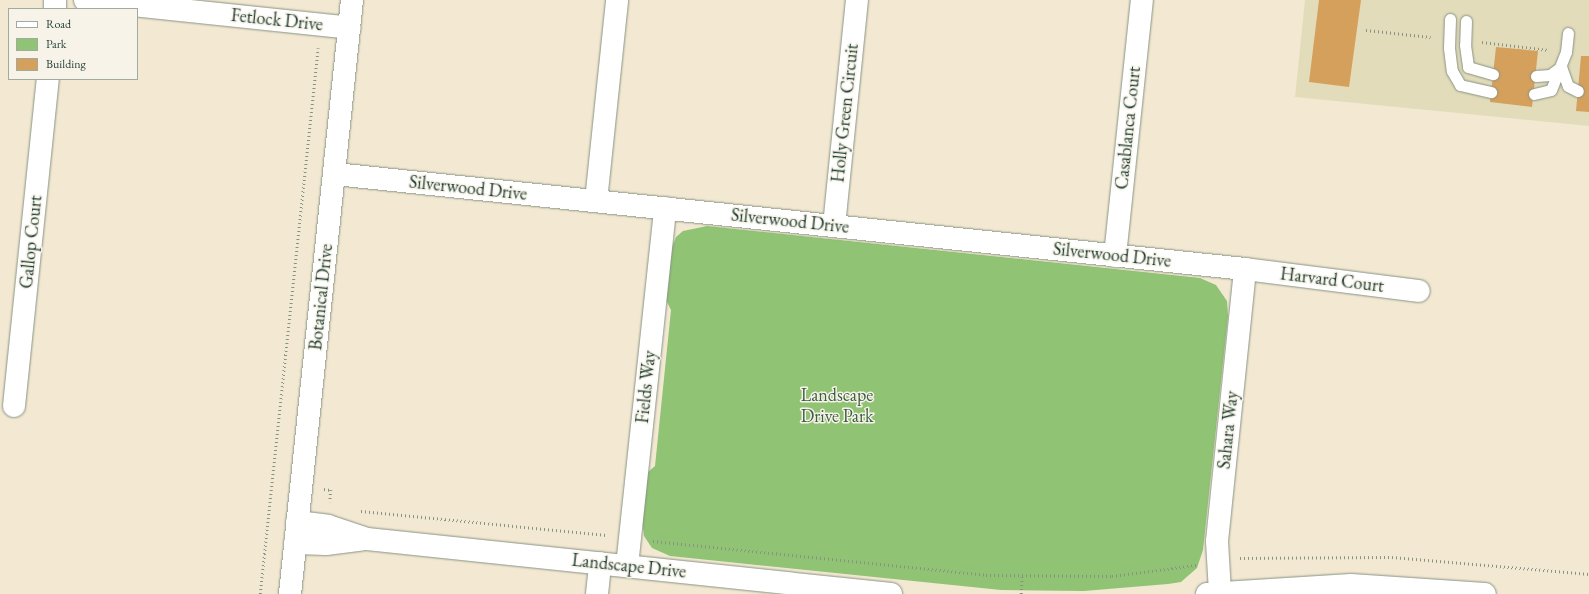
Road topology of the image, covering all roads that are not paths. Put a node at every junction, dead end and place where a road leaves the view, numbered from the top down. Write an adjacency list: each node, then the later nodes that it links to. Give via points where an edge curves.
1 (85, 0): 8 (street, Fetlock Drive)
2 (352, 0): 8 (street, Botanical Drive)
3 (617, 0): 18 (street)
4 (857, 0): 20 (street, Holly Green Circuit)
5 (1142, 0): 21 (street, Casablanca Court)
6 (1450, 19): 15 (lane, via 1449,48 1452,71 1460,85)
7 (1466, 21): 11 (lane, via 1465,45 1468,67)
8 (350, 28): 17 (street, Botanical Drive)
9 (1568, 33): 10 (lane)
10 (1561, 67): 12 (lane, via 1550,75); 14 (lane, via 1568,86); 16 (lane, via 1551,90)
11 (1493, 74)
12 (1536, 76)
13 (48, 80): 24 (street, Gallop Court)
14 (1578, 91)
15 (1491, 92)
16 (1534, 94)
17 (335, 174): 18 (street, Silverwood Drive); 25 (street, Botanical Drive)
18 (596, 201): 19 (street, Silverwood Drive)
19 (665, 208): 20 (street, Silverwood Drive); 27 (street, Fields Way)
20 (834, 226): 21 (street, Silverwood Drive)
21 (1115, 256): 22 (street, Silverwood Drive)
22 (1245, 269): 23 (street, Harvard Court); 28 (street, Sahara Way)
23 (1419, 291)
24 (14, 406)
25 (296, 532): 26 (street, Landscape Drive, via 326,544 367,539); 29 (street, Botanical Drive)
26 (600, 563): 27 (street, Landscape Drive); 30 (street)
27 (627, 566): 31 (street, Landscape Drive)
28 (1213, 593): 32 (street, via 1351,585)
29 (290, 594)
30 (597, 594)
31 (891, 594)
32 (1485, 594)

